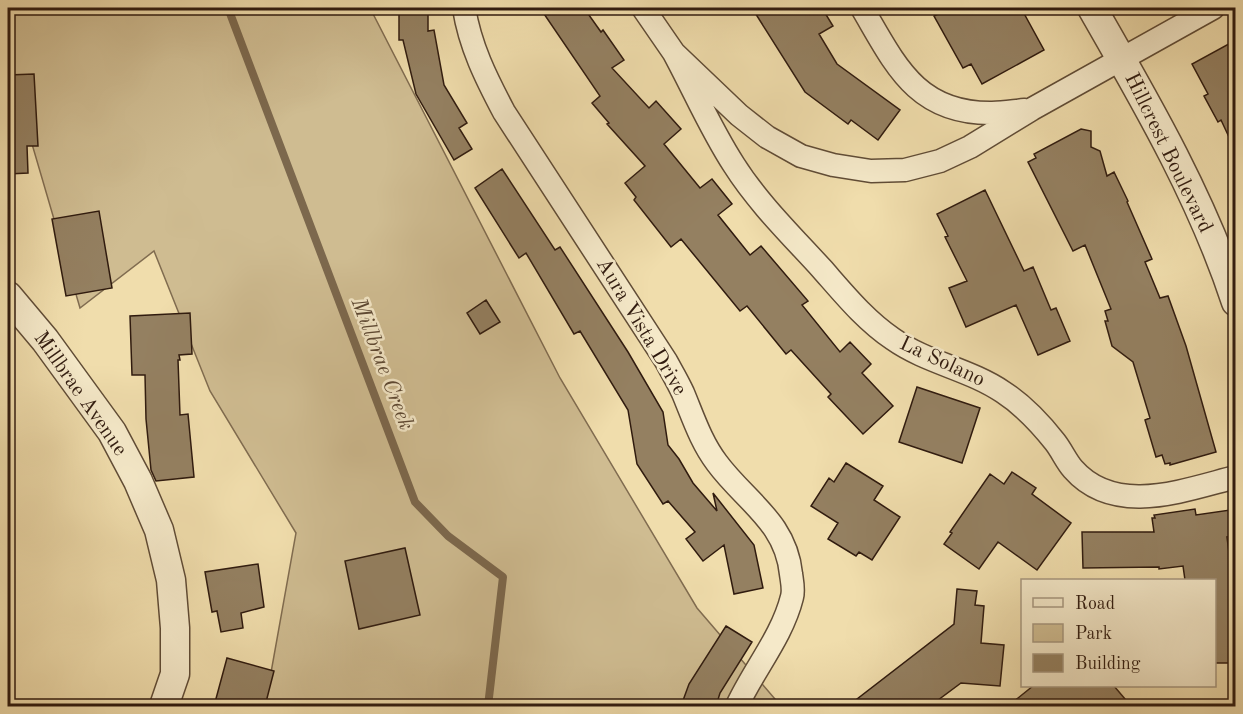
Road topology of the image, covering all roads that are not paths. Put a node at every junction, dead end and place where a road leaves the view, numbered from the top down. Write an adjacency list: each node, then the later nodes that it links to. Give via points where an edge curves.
1 (464, 8): 13 (street, Aura Vista Drive, via 468,33 504,112 666,361 697,431 717,464 761,509 779,534 790,561 793,594 779,633)
2 (643, 8): 6 (street)
3 (862, 8): 8 (street, via 895,64 911,84 932,98 960,109 991,113)
4 (1092, 8): 7 (street, Hillcrest Boulevard)
5 (1213, 8): 7 (street)
6 (674, 53): 8 (street, via 767,137 801,156 871,171 906,170 940,161); 11 (street, La Solano, via 734,165 863,315 893,340 923,357 977,376 1004,392 1033,416 1073,469 1092,485 1119,495 1148,496)
7 (1122, 59): 8 (street); 10 (street, Hillcrest Boulevard, via 1162,132)
8 (1032, 109)
9 (8, 296): 12 (street, Millbrae Avenue, via 112,432 159,530 171,580 175,628 175,674)
10 (1236, 302)
11 (1236, 477)
12 (164, 706)
13 (737, 706)

